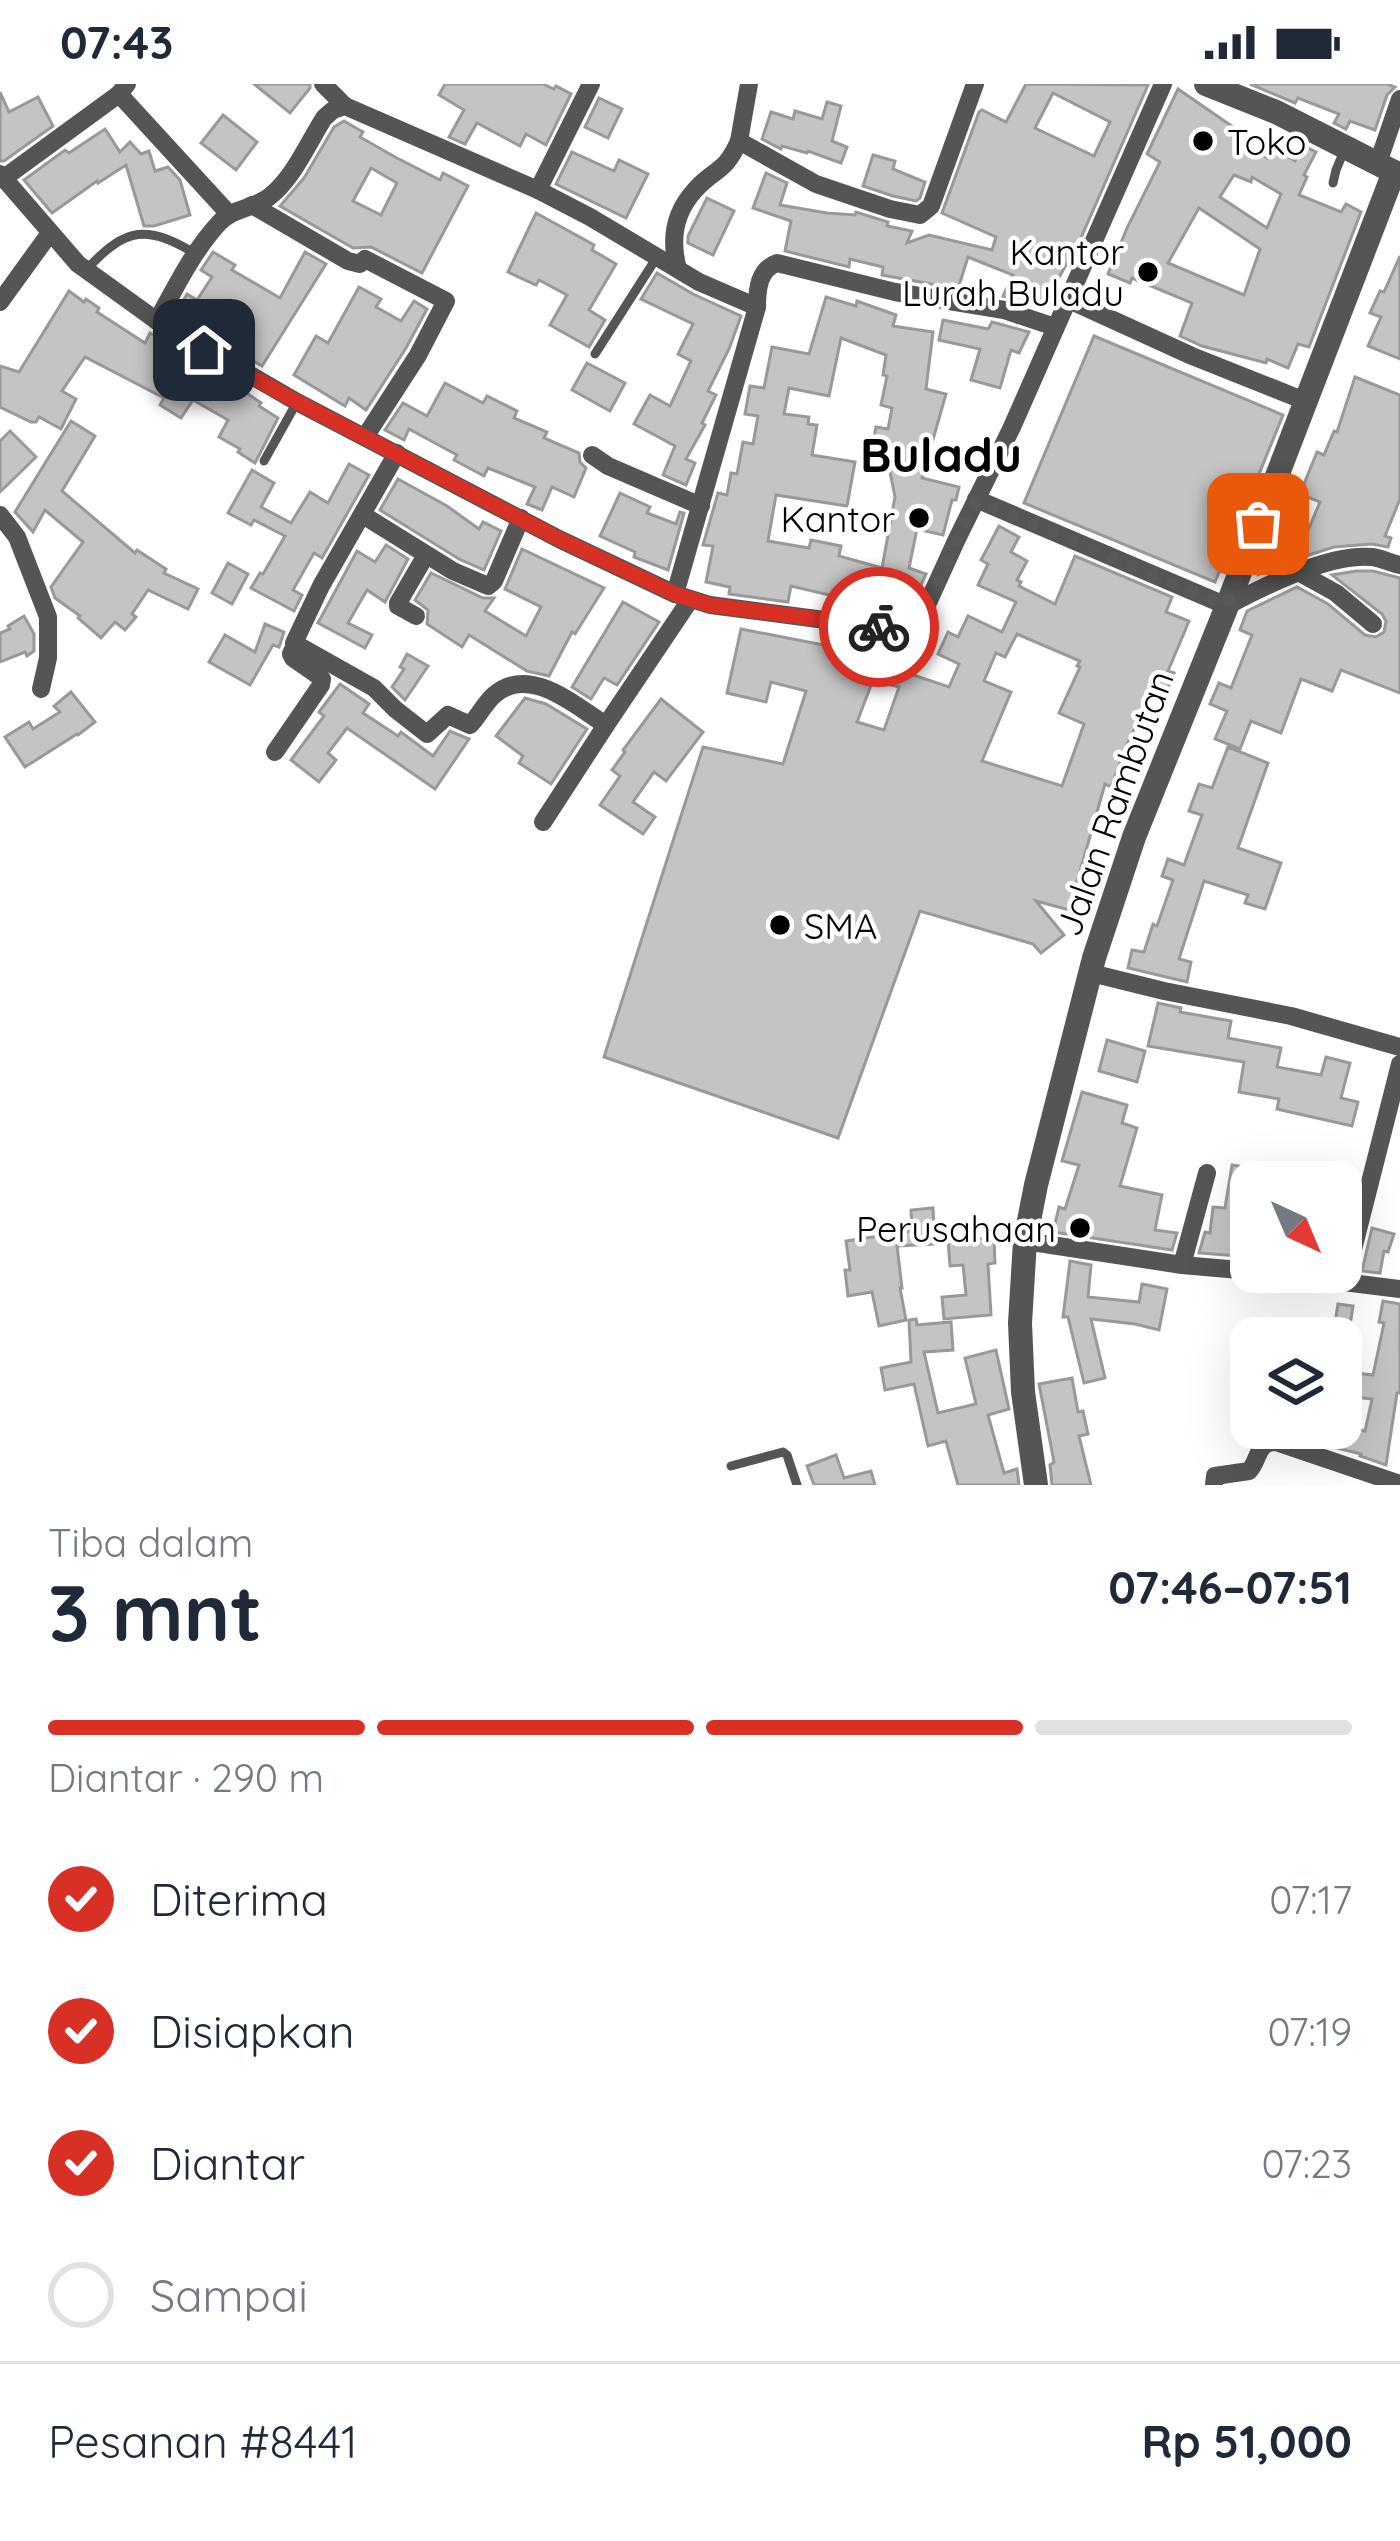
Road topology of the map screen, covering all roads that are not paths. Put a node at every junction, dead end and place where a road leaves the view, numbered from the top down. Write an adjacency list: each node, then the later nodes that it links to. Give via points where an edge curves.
1 (323, 84): 9 (street)
2 (591, 84): 15 (street)
3 (749, 84): 10 (street)
4 (975, 84): 10 (street, via 922,214 817,184)
5 (1163, 84): 23 (street)
6 (1219, 86): 11 (street)
7 (123, 89): 13 (street); 17 (street)
8 (1400, 99): 12 (street)
9 (345, 106): 15 (street); 16 (street, via 324,118 277,190)
10 (739, 141): 21 (street, via 677,220 671,246)
11 (1346, 146): 12 (street); 14 (lane)
12 (1391, 170): 29 (street, Jalan Rambutan)
13 (2, 176): 18 (street)
14 (1333, 183)
15 (538, 190): 20 (street)
16 (252, 205): 17 (street); 31 (street, via 348,261 365,259 446,302)
17 (230, 214): 19 (street)
18 (50, 233): 22 (street); 24 (street)
19 (196, 254): 22 (lane, via 144,233 119,240); 26 (street)
20 (657, 257): 21 (street); 28 (lane)
21 (678, 269): 25 (street)
22 (86, 270): 26 (street)
23 (1067, 299): 27 (street); 29 (street)
24 (0, 302)
25 (757, 307): 27 (street, via 757,287 777,263); 36 (street)
26 (157, 321): 30 (street)
27 (1055, 327): 35 (street)
28 (595, 354)
29 (1305, 401): 44 (street, Jalan Rambutan)
30 (297, 402): 31 (street); 34 (lane)
31 (365, 437): 32 (street)
32 (397, 453): 38 (street); 39 (street)
33 (592, 455): 36 (street)
34 (264, 461)
35 (976, 500): 43 (street, via 926,608 902,630); 44 (street)
36 (701, 506): 43 (street)
37 (0, 515): 48 (street, via 48,616)
38 (363, 515): 40 (street); 47 (street)
39 (521, 518): 40 (street, via 491,585); 43 (street)
40 (426, 555): 45 (street, via 398,603)
41 (1400, 565): 42 (street, via 1348,559)
42 (1300, 574): 44 (street); 46 (street)
43 (682, 597): 49 (street)
44 (1227, 606): 52 (street, Jalan Rambutan, via 1089,938)
45 (416, 616)
46 (1373, 624)
47 (295, 645): 49 (street, via 363,680 427,734 448,715 470,725 498,691 529,684); 50 (street, via 292,658 321,686)
48 (40, 689)
49 (606, 725): 51 (street)
50 (275, 752)
51 (543, 822)
52 (1091, 973): 53 (street); 57 (street, Jalan Rambutan)
53 (1400, 1047)
54 (1400, 1064): 56 (street)
55 (1207, 1173): 58 (street)
56 (1362, 1214)
57 (1025, 1241): 58 (street); 65 (street, Jalan Rambutan, via 1023,1392)
58 (1182, 1265): 59 (street)
59 (1230, 1269)
60 (1362, 1283): 61 (street)
61 (1400, 1288)
62 (731, 1466): 64 (lane, via 783,1452)
63 (1398, 1479): 66 (street, via 1267,1442 1249,1472 1215,1476)
64 (797, 1485)
65 (1036, 1485)
66 (1214, 1485)

